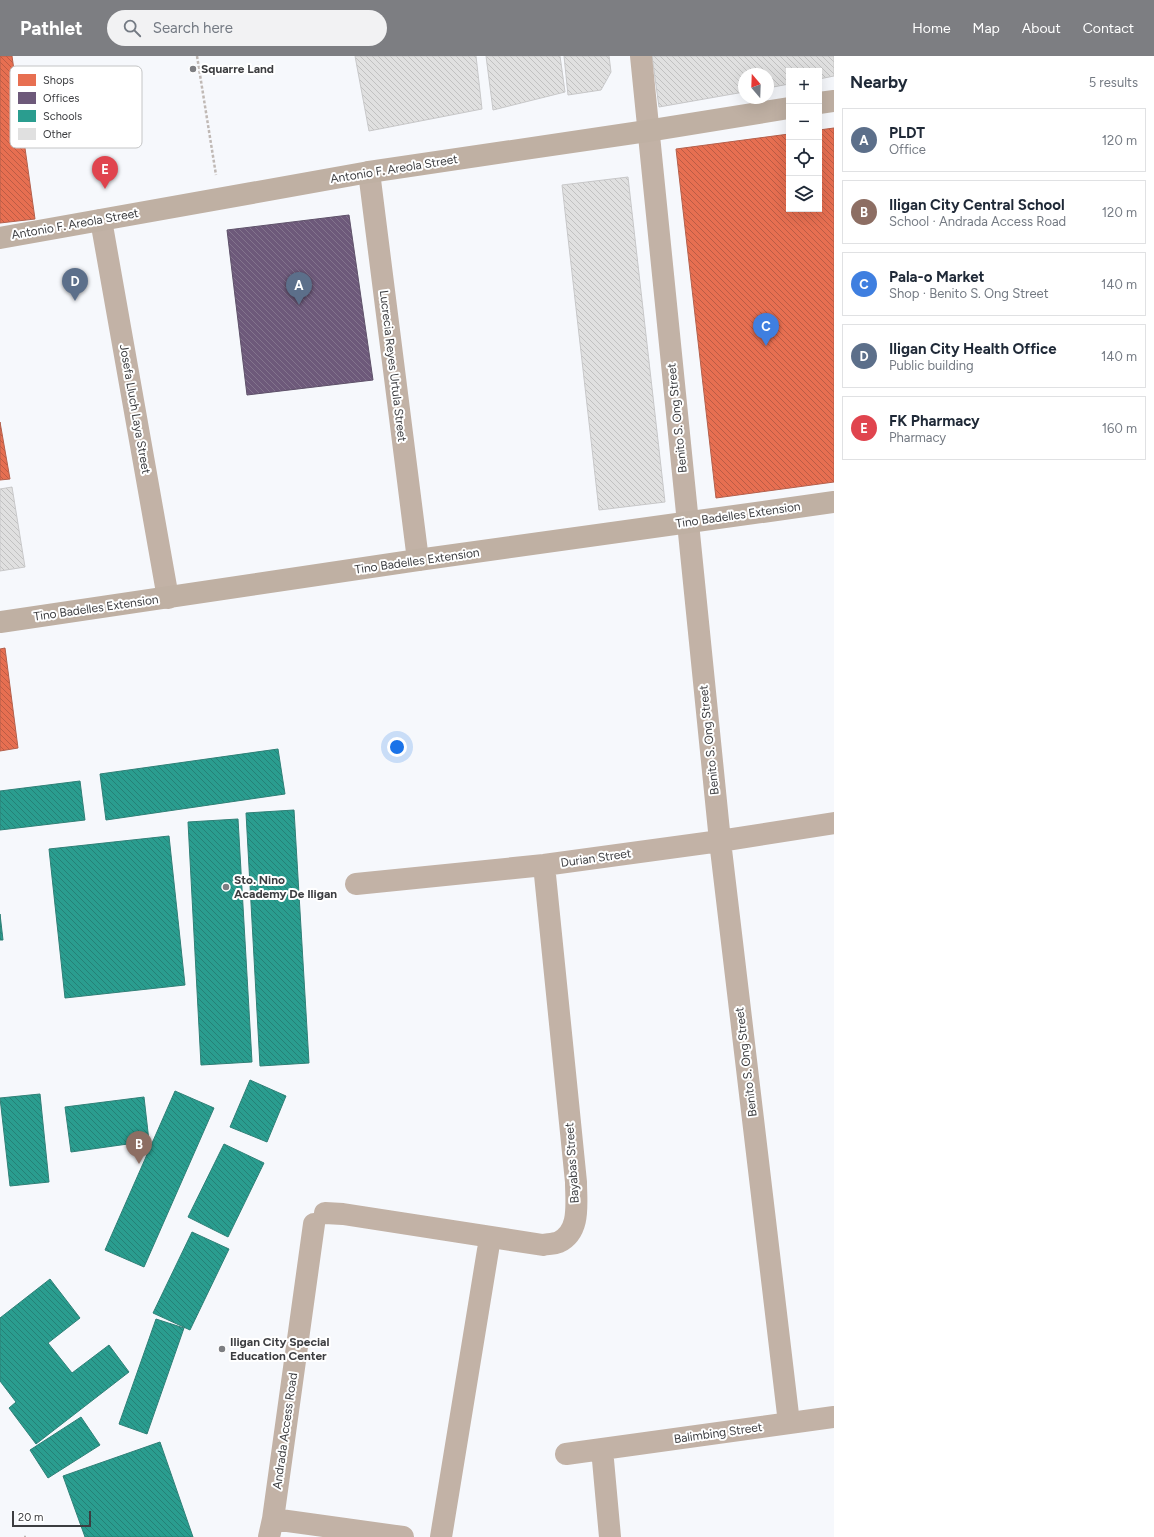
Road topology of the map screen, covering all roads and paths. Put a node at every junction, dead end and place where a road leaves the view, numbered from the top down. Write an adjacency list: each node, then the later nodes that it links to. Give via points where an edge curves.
1 (196, 56): 8 (path)
2 (641, 56): 6 (street, Benito S. Ong Street)
3 (834, 101): 4 (street)
4 (822, 103)
5 (786, 108): 6 (street, Antonio F. Areola Street)
6 (647, 131): 7 (street, Antonio F. Areola Street); 12 (street, Benito S. Ong Street)
7 (369, 172): 8 (street, Antonio F. Areola Street); 13 (street, Lucrecia Reyes Urtula Street)
8 (220, 198): 9 (street, Antonio F. Areola Street)
9 (101, 220): 10 (street, Antonio F. Areola Street); 14 (street, Josefa Lluch Laya Street)
10 (0, 238)
11 (834, 502): 12 (street, Tino Badelles Extension)
12 (687, 522): 13 (street, Tino Badelles Extension); 17 (street, Benito S. Ong Street)
13 (418, 560): 14 (street, Tino Badelles Extension)
14 (168, 598): 15 (street, Tino Badelles Extension)
15 (0, 622)
16 (834, 823): 17 (street, Durian Street)
17 (720, 841): 18 (street, Durian Street); 23 (street, Benito S. Ong Street)
18 (544, 865): 19 (street, Durian Street); 20 (street, Bayabas Street, via 576,1182 575,1224 571,1233 558,1242 543,1245 343,1214)
19 (356, 884)
20 (320, 1218): 26 (street, Andrada Access Road)
21 (488, 1250): 28 (street)
22 (834, 1417): 23 (street, Balimbing Street)
23 (788, 1423): 24 (street, Balimbing Street)
24 (602, 1449): 25 (street, Balimbing Street); 29 (street)
25 (566, 1454)
26 (271, 1528): 27 (street, Andrada Access Road)
27 (403, 1537)
28 (441, 1537)
29 (610, 1537)

